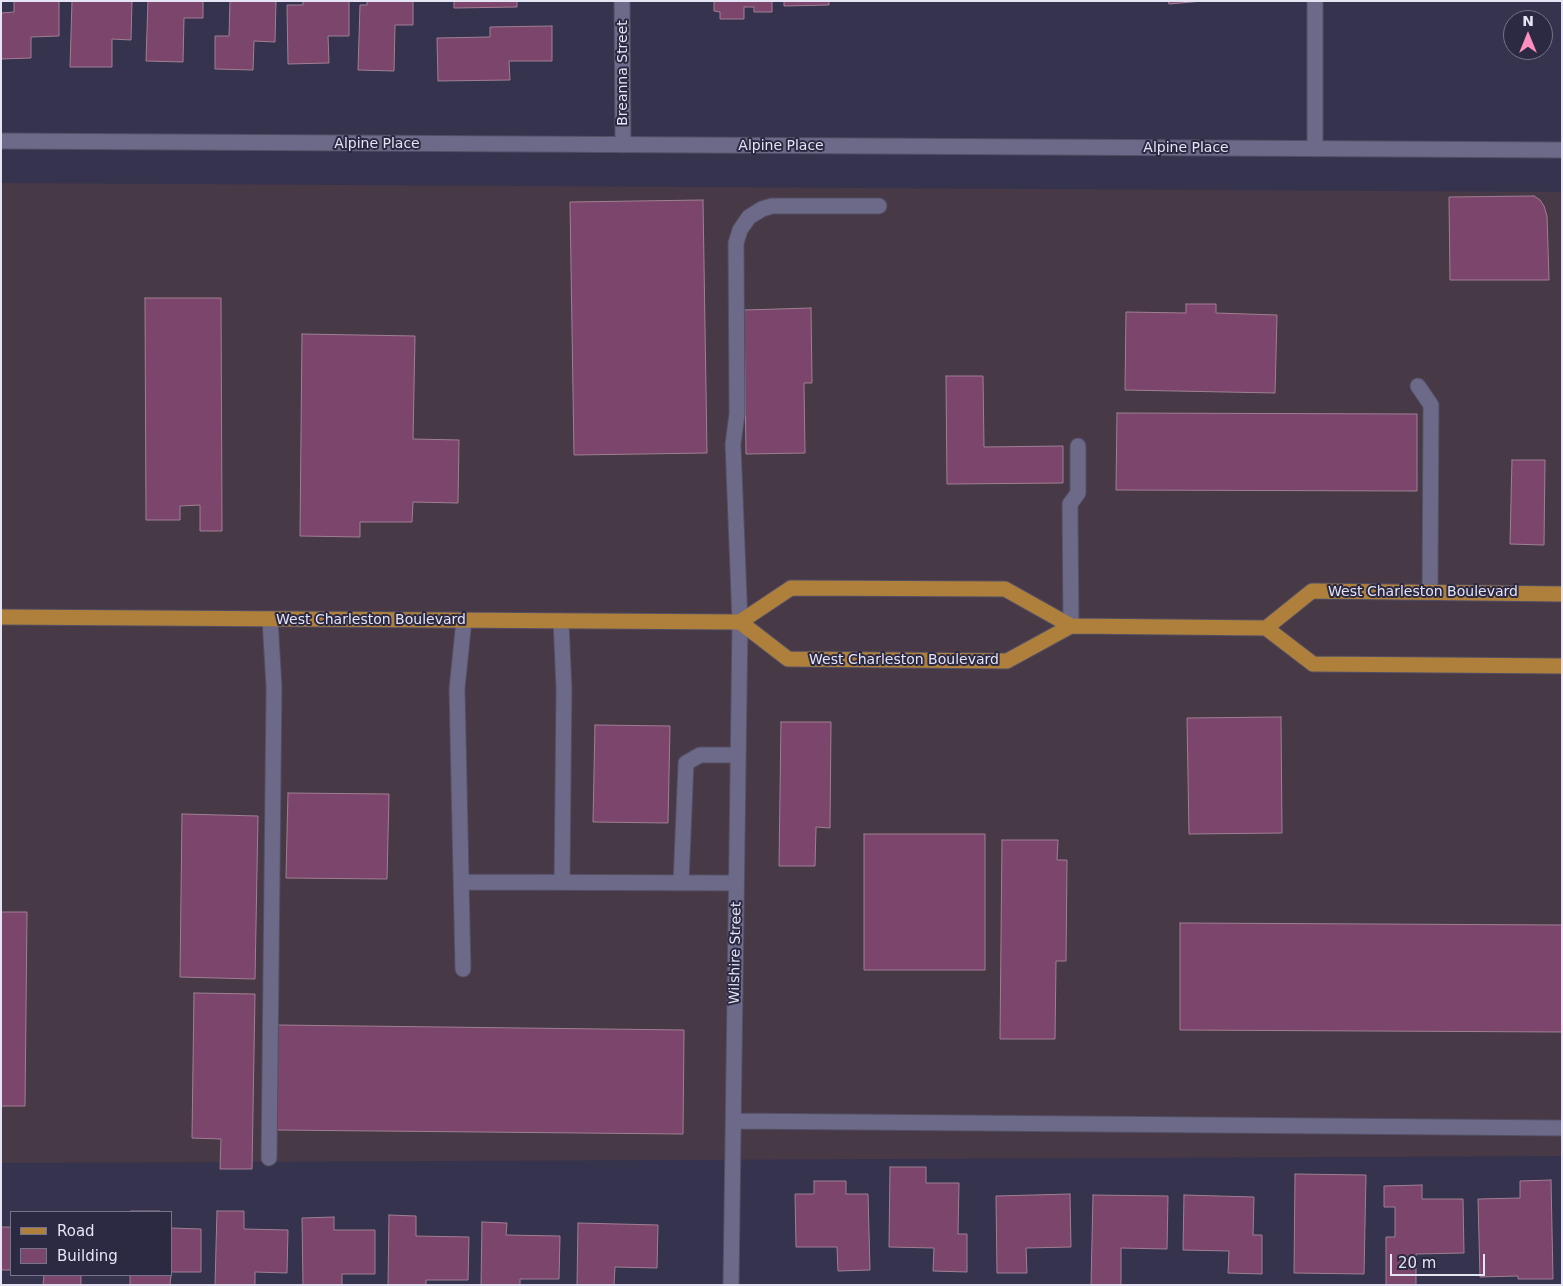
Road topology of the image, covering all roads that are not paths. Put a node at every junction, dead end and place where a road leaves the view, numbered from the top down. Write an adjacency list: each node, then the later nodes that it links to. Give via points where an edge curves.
1 (622, 1): 4 (street, Breanna Street)
2 (1315, 1): 5 (street)
3 (1, 141): 4 (street, Alpine Place)
4 (623, 145): 5 (street, Alpine Place)
5 (1315, 149): 6 (street, Alpine Place)
6 (1562, 150)
7 (879, 206): 16 (street, Wilshire Street, via 772,206 749,217 740,230 736,243 737,414 733,444)
8 (1418, 386): 10 (street, via 1431,405)
9 (1078, 446): 17 (street, via 1078,493 1070,504)
10 (1430, 592): 11 (main road, West Charleston Boulevard); 18 (main road, West Charleston Boulevard, via 1312,591)
11 (1562, 594)
12 (1, 617): 13 (main road, West Charleston Boulevard)
13 (270, 619): 14 (main road, West Charleston Boulevard); 28 (street, via 274,687)
14 (464, 620): 15 (main road, West Charleston Boulevard); 22 (street, via 457,689)
15 (560, 621): 16 (main road, West Charleston Boulevard); 21 (street, via 564,689)
16 (740, 622): 17 (main road, West Charleston Boulevard, via 790,588 1005,589); 17 (main road, West Charleston Boulevard, via 788,659 1007,661); 20 (street, Wilshire Street)
17 (1071, 626): 18 (main road, West Charleston Boulevard)
18 (1266, 628): 19 (main road, via 1313,664)
19 (1562, 666)
20 (738, 755): 23 (street, via 700,755 686,764); 24 (street, Wilshire Street)
21 (562, 881): 22 (street); 23 (street)
22 (461, 882): 25 (street)
23 (681, 883): 24 (street)
24 (736, 883): 26 (street, Wilshire Street)
25 (463, 969)
26 (733, 1121): 27 (street); 29 (street, Wilshire Street)
27 (1562, 1128)
28 (269, 1158)
29 (731, 1285)

